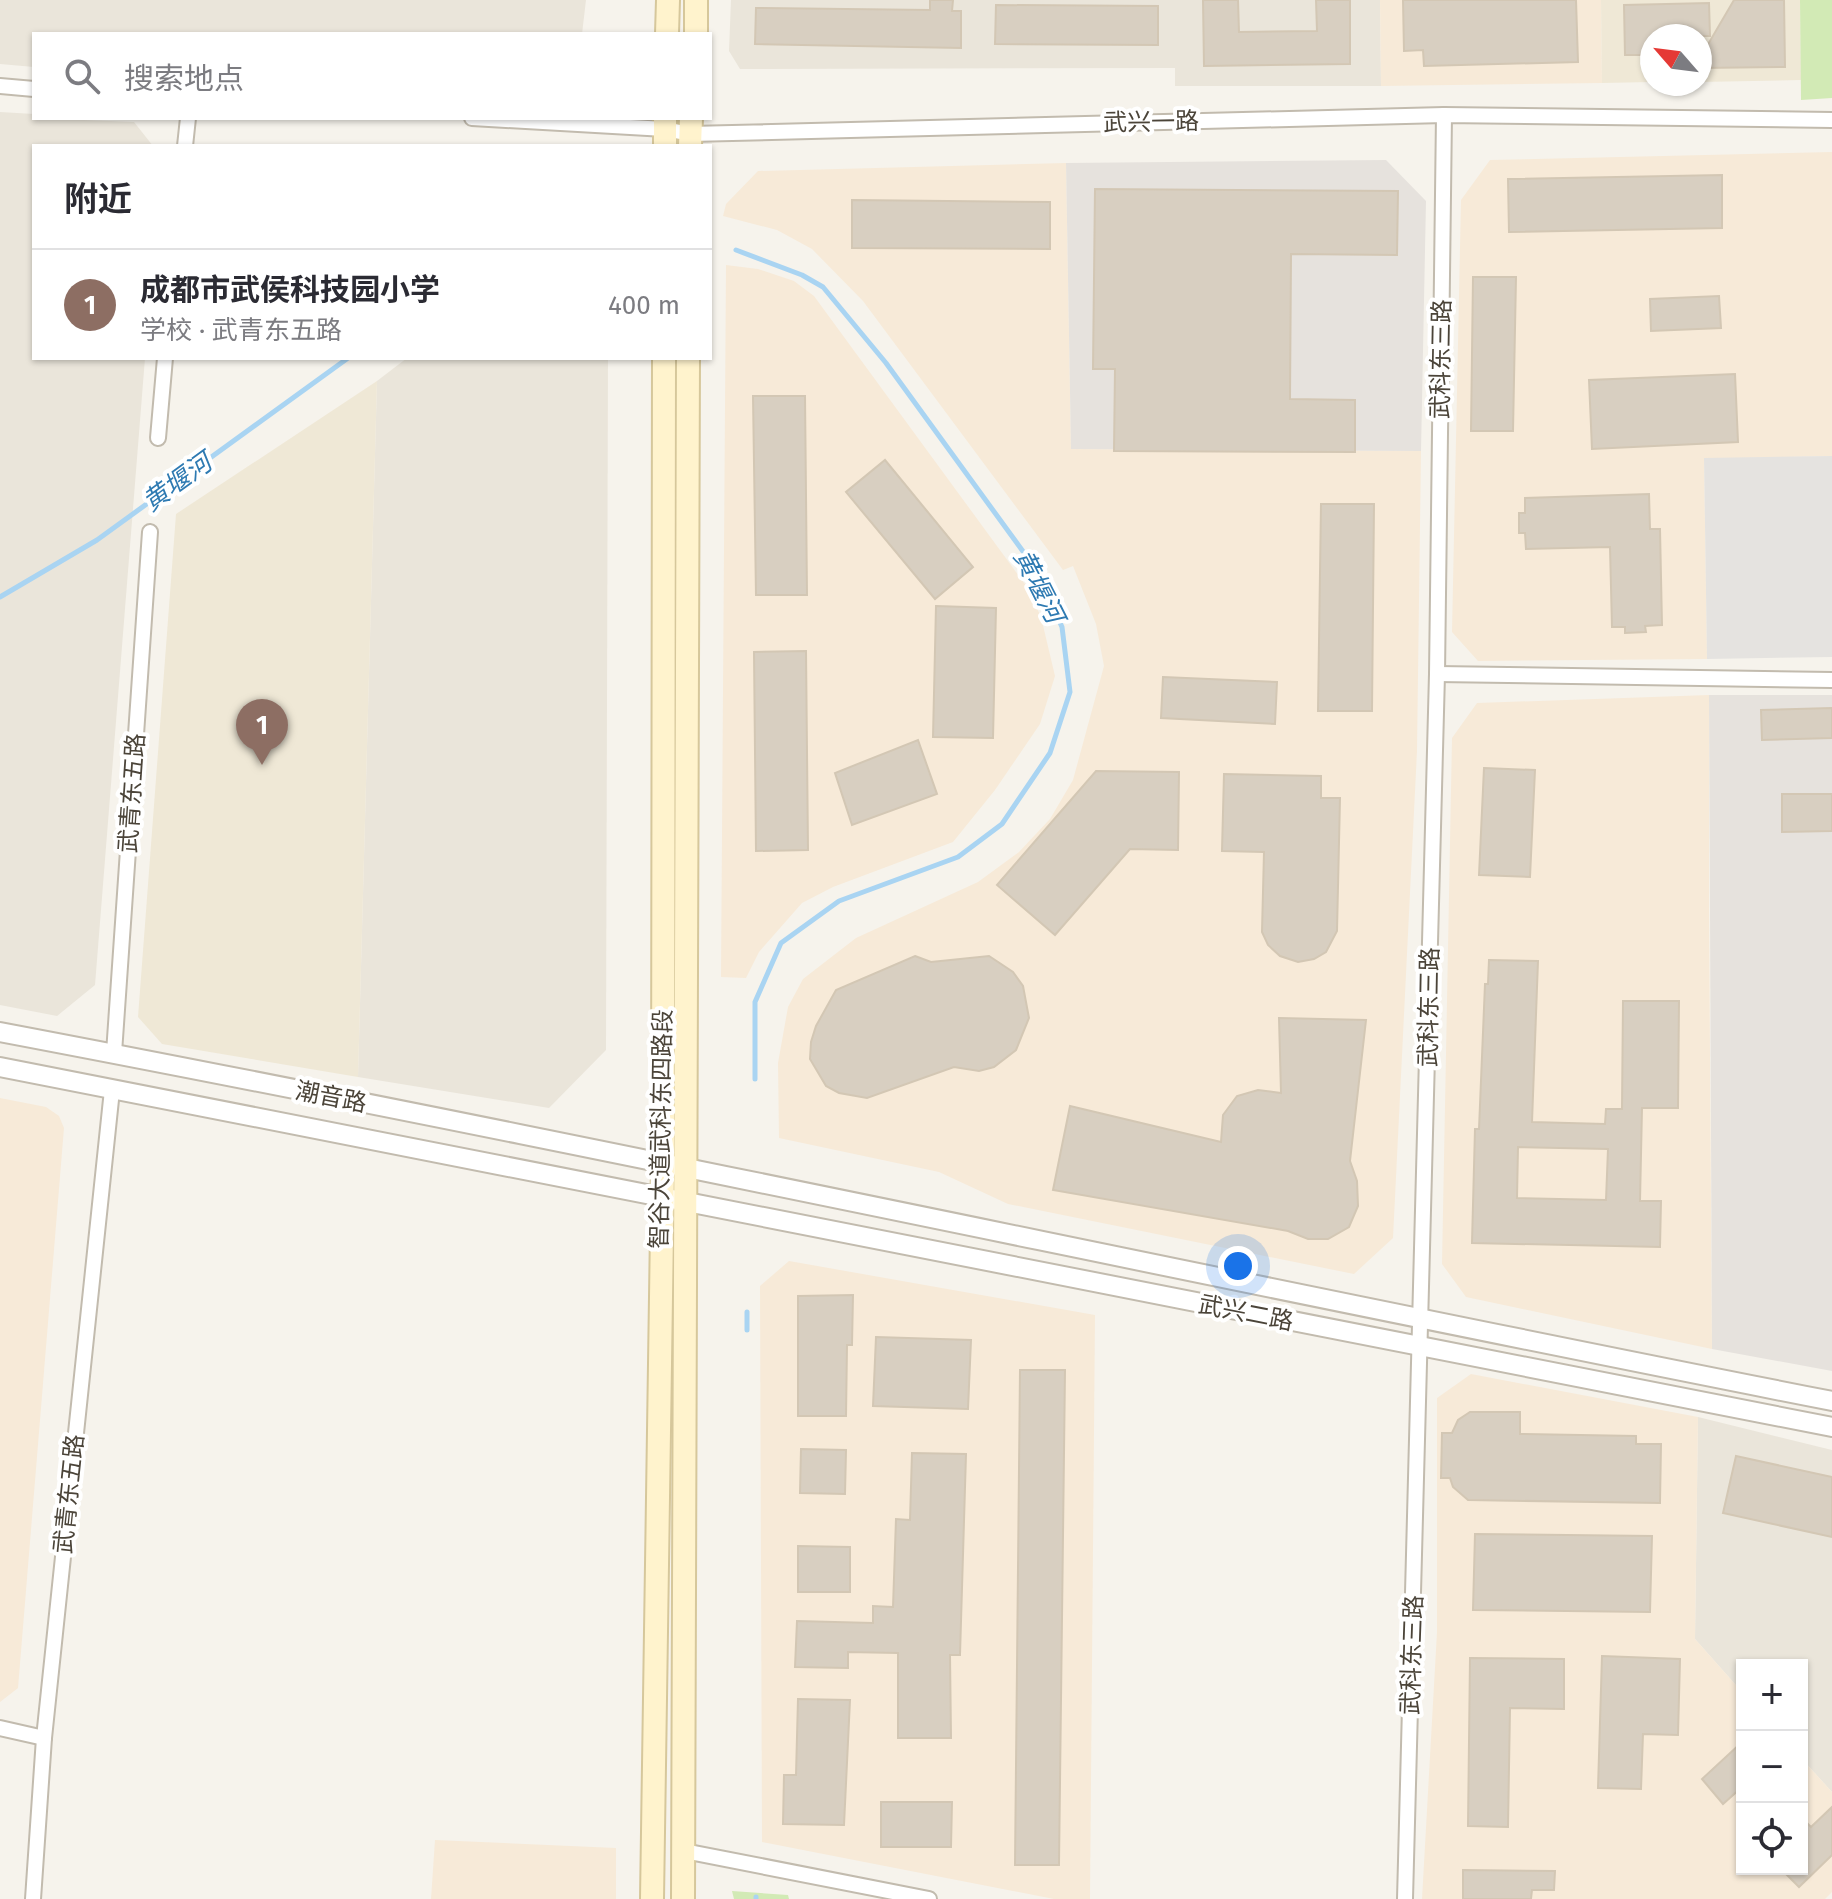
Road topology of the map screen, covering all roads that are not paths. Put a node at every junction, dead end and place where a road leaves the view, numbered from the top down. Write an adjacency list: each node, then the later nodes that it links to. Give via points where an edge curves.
1 (665, 0): 4 (main road)
2 (698, 0): 3 (main road)
3 (697, 31)
4 (666, 32)
5 (0, 86): 6 (street)
6 (32, 89)
7 (1444, 115): 10 (street, 武兴一路); 12 (street, 武兴一路); 19 (street, 武科东三路)
8 (188, 120): 13 (street)
9 (502, 120): 11 (street, 武兴一路)
10 (1832, 120)
11 (665, 131): 12 (street, 武兴一路)
12 (690, 133)
13 (185, 144)
14 (165, 360): 17 (street)
15 (664, 360): 25 (main road, 智谷大道武科东四路段)
16 (688, 360): 26 (main road, 智谷大道武科东四路段)
17 (158, 438)
18 (150, 532): 22 (street, 武青东五路)
19 (1437, 674): 20 (street); 29 (street, 武科东三路)
20 (1832, 680)
21 (0, 1032): 22 (street, 潮音路)
22 (114, 1053): 25 (street, 潮音路)
23 (0, 1067): 24 (street, 潮音路)
24 (112, 1090): 27 (street, 潮音路); 34 (street, 武青东五路)
25 (663, 1163): 26 (street, 潮音路); 27 (main road, 智谷大道武科东四路段)
26 (687, 1166): 28 (main road, 智谷大道武科东四路段); 29 (street, 潮音路)
27 (660, 1198): 28 (street, 武兴二路); 37 (main road, 智谷大道武科东四路段)
28 (688, 1201): 30 (street, 武兴二路); 35 (main road, 智谷大道武科东四路段)
29 (1421, 1320): 30 (street, 武科东三路); 31 (street, 潮音路)
30 (1421, 1348): 32 (street, 武兴二路); 40 (street, 武科东三路)
31 (1832, 1401)
32 (1832, 1427)
33 (0, 1728): 34 (street)
34 (44, 1738): 36 (street, 武青东五路)
35 (684, 1851): 38 (main road, 智谷大道武科东四路段); 39 (street)
36 (33, 1899)
37 (652, 1899)
38 (683, 1899)
39 (929, 1899)
40 (1405, 1899)

